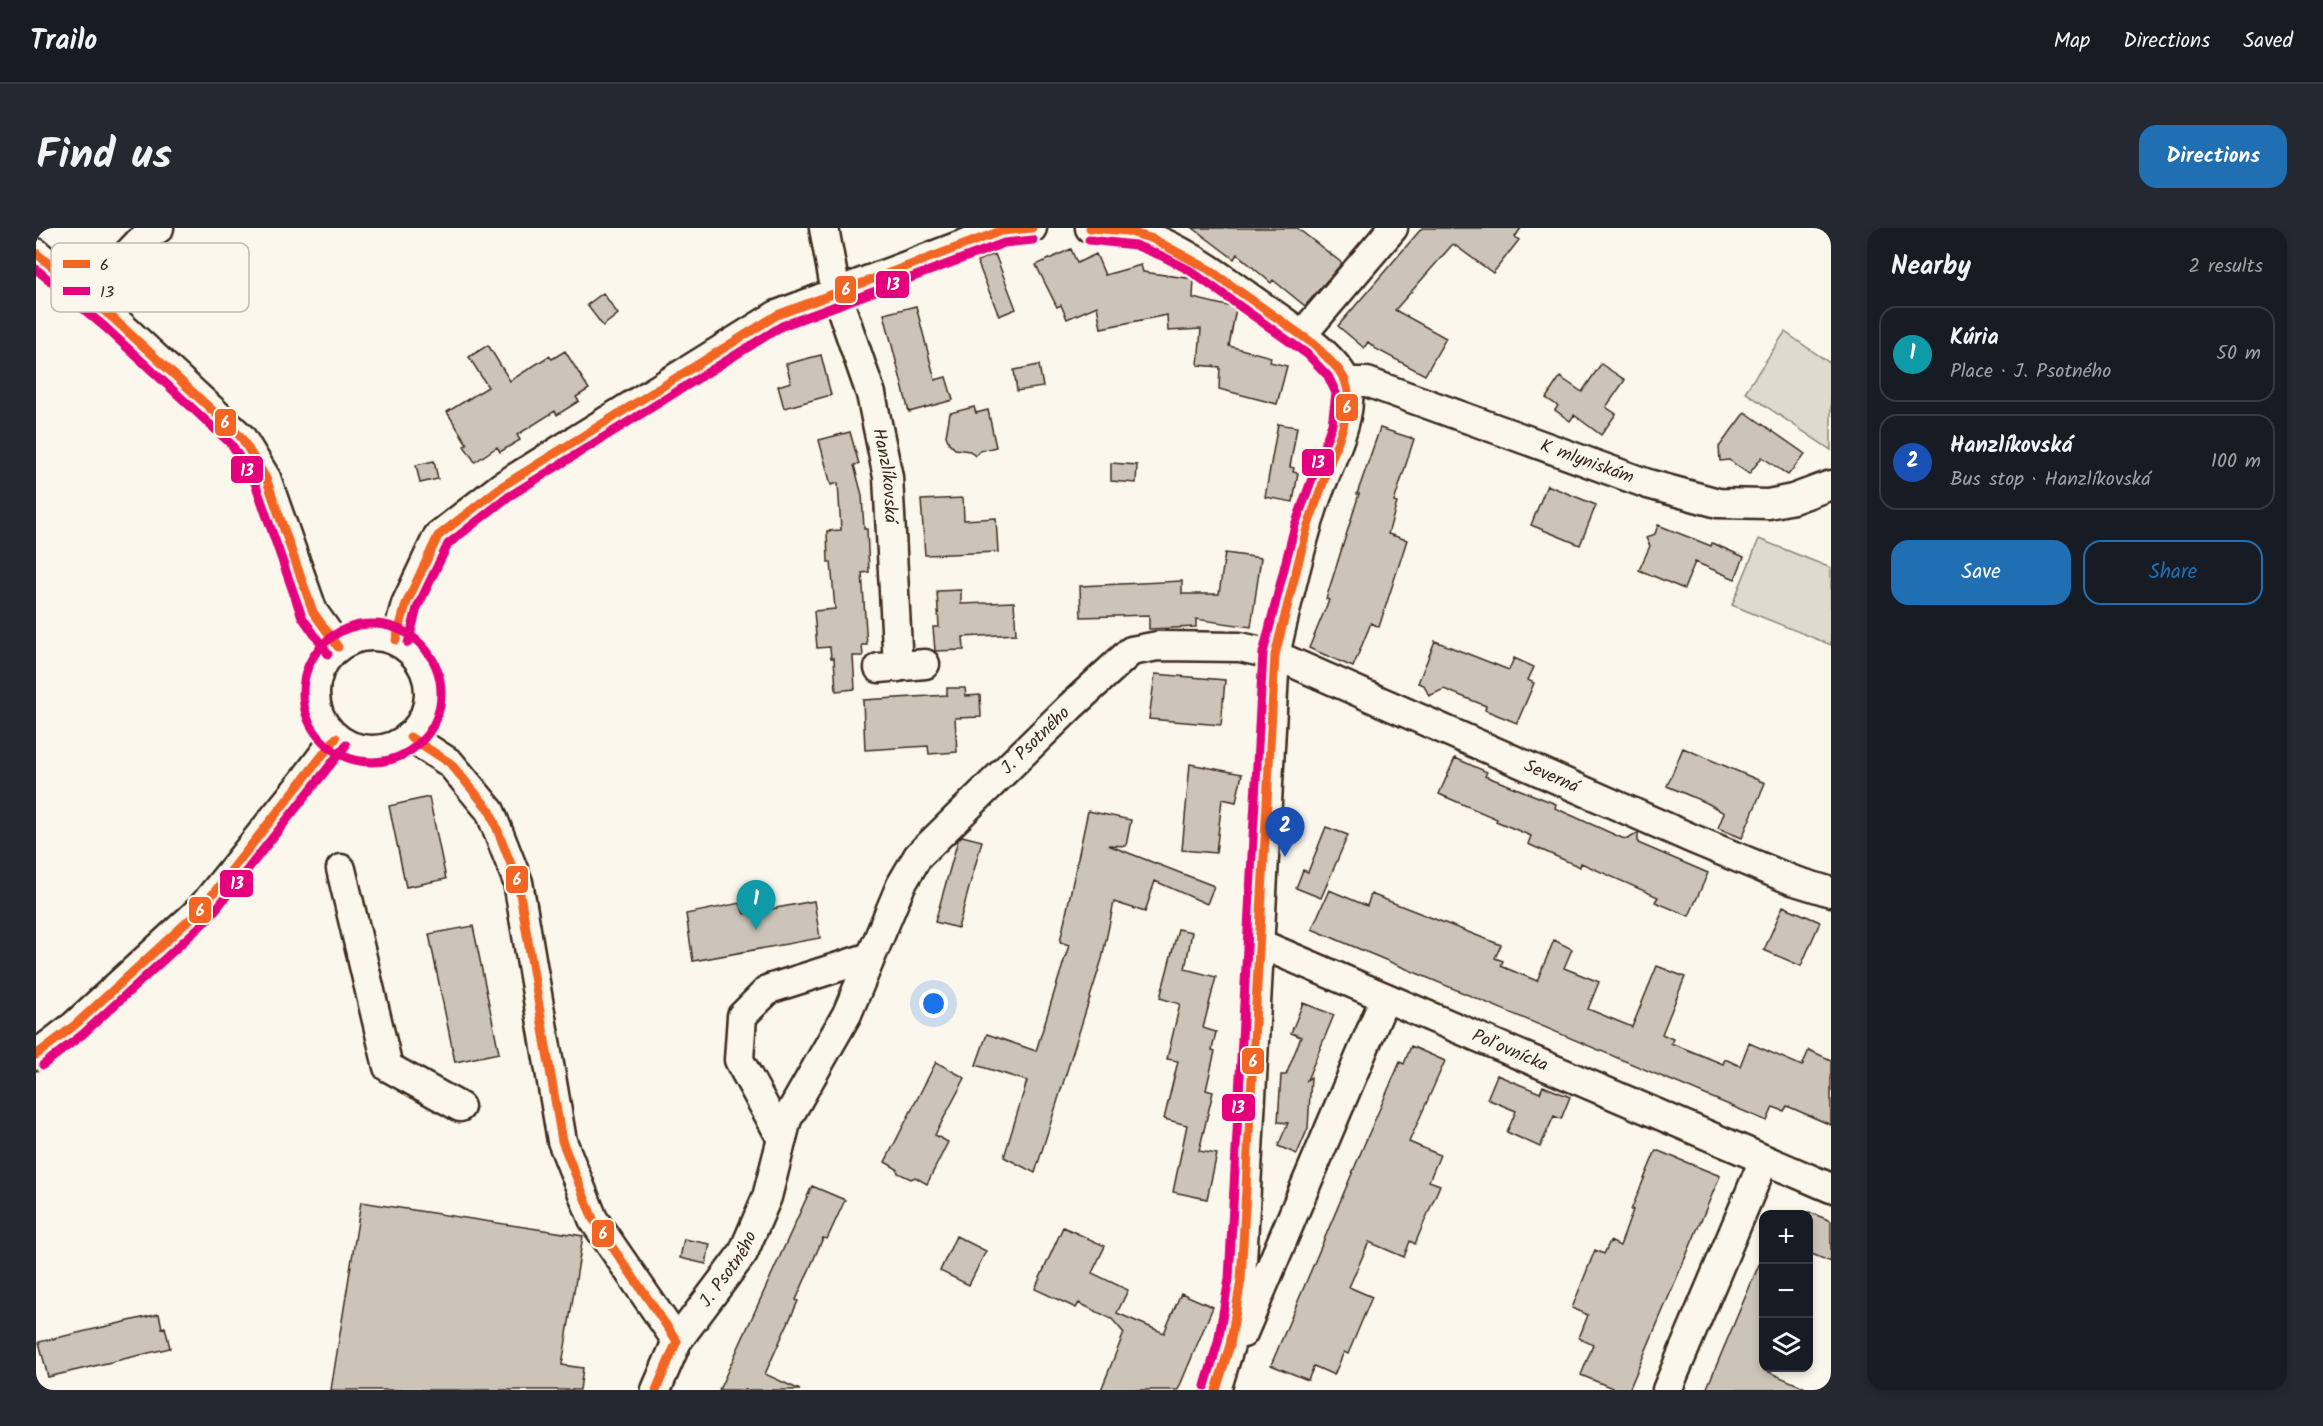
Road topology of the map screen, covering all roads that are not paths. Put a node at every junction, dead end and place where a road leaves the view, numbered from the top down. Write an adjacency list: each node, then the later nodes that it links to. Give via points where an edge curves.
1 (159, 228): 6 (street)
2 (824, 228): 9 (street, Hanzlíkovská)
3 (1032, 228): 9 (street, via 1001,231)
4 (1090, 228): 11 (street, via 1141,234 1179,252 1227,281)
5 (1393, 228): 11 (street)
6 (138, 243)
7 (36, 253): 8 (street)
8 (51, 265)
9 (836, 293): 14 (street, via 777,315 501,487 438,536 406,604); 17 (street, Hanzlíkovská, via 871,394 888,477)
10 (105, 312): 15 (street, via 241,437 266,478 313,612)
11 (1301, 336): 12 (street, via 1323,353)
12 (1346, 382): 13 (street, K mlyniskám, via 1367,382 1637,480 1718,503 1768,504); 16 (street, via 1344,423 1312,508)
13 (1831, 485)
14 (396, 640): 15 (street, via 366,636); 18 (street, via 420,662 429,685 428,709)
15 (338, 647): 19 (street, via 318,674 315,692 324,725)
16 (1275, 655): 21 (street, Severná, via 1693,839); 22 (street); 23 (street, J. Psotného, via 1240,648 1158,646 1131,651 918,856)
17 (901, 666)
18 (410, 737): 19 (street, via 381,750 349,746); 30 (street, via 450,763 490,811 518,882 562,1141 593,1220)
19 (336, 738): 25 (street, via 200,910 75,1025)
20 (341, 869): 26 (street, via 388,1067)
21 (1831, 892)
22 (1258, 943): 24 (street, Poľovnícka); 32 (street, via 1241,1280)
23 (870, 957): 27 (street, J. Psotného, via 847,1014 787,1119); 27 (street, via 769,989 742,1016 740,1060)
24 (1385, 998): 28 (street, Poľovnícka); 32 (street)
25 (36, 1055)
26 (460, 1107)
27 (782, 1139): 30 (street, J. Psotného, via 767,1197 743,1253)
28 (1764, 1160): 29 (street, Poľovnícka); 33 (street)
29 (1831, 1188)
30 (677, 1341): 31 (street, J. Psotného)
31 (656, 1390)
32 (1218, 1390)
33 (1667, 1390)

